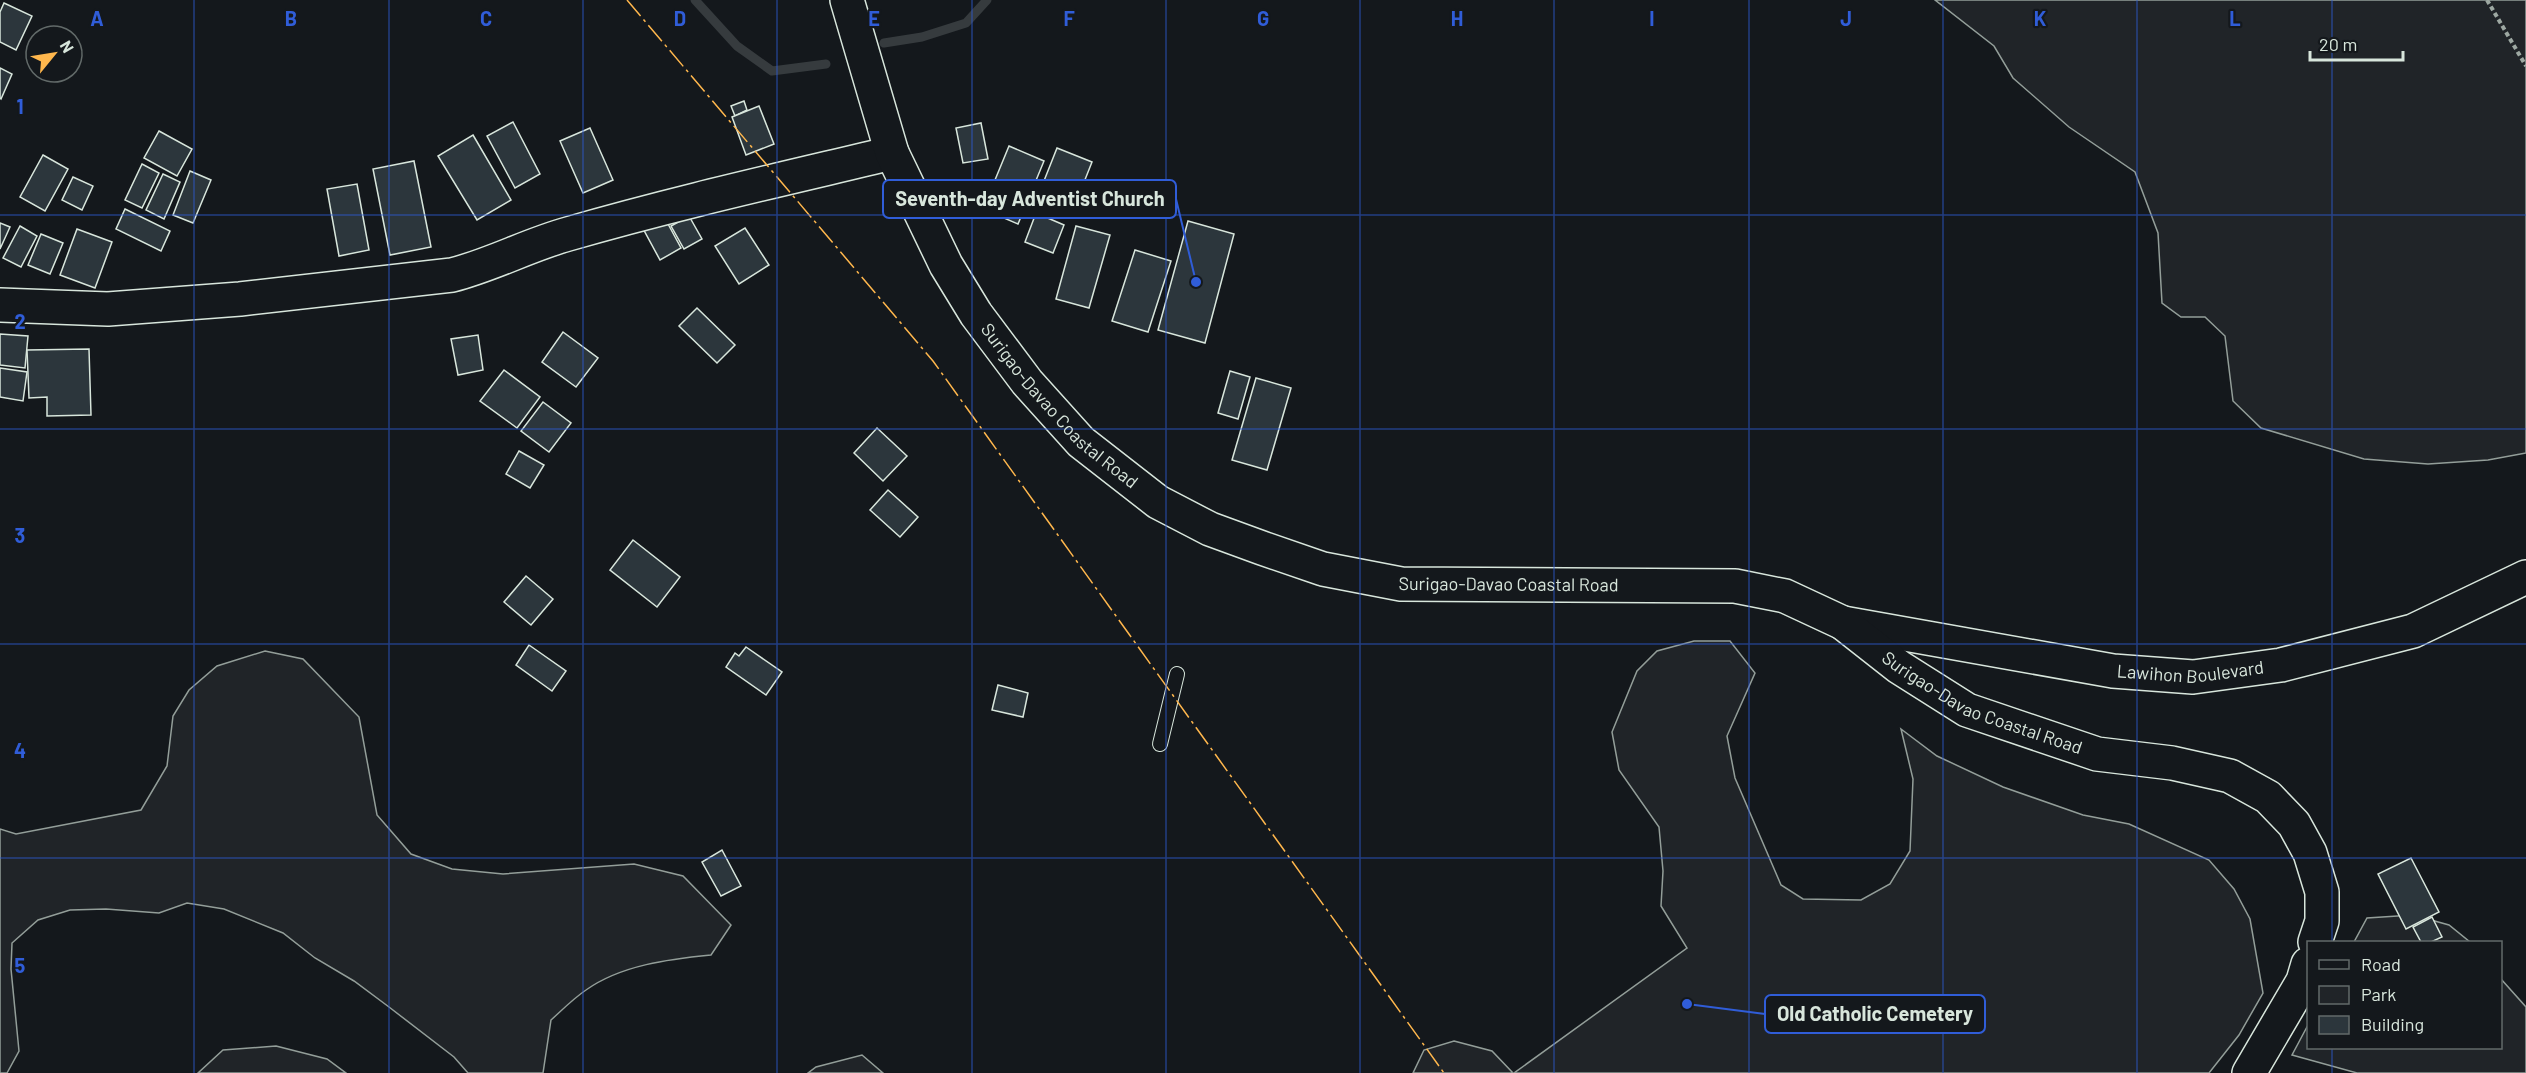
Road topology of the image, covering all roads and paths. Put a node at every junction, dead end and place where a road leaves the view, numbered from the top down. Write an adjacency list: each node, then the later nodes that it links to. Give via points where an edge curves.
1 (847, 0): 4 (main road, Surigao-Davao Coastal Road)
2 (2487, 0): 3 (path)
3 (2526, 66)
4 (892, 153): 5 (main road, via 625,217 452,275 240,299 108,309); 7 (main road, Surigao-Davao Coastal Road, via 946,265 976,314 1027,382 1081,442 1158,502 1210,530 1323,569 1401,584 1735,586 1785,596)
5 (0, 305)
6 (2526, 577): 7 (main road, Lawihon Boulevard, via 2413,631 2281,665 2193,677 2113,671)
7 (1843, 623): 10 (main road, Surigao-Davao Coastal Road, via 1899,667 1967,710 2097,754 2172,763 2230,776 2268,797 2294,825 2310,853 2322,892 2322,921)
8 (1177, 674): 9 (lane)
9 (1160, 744)
10 (2315, 941)
11 (2307, 967): 12 (main road, via 2303,981)
12 (2249, 1073)

